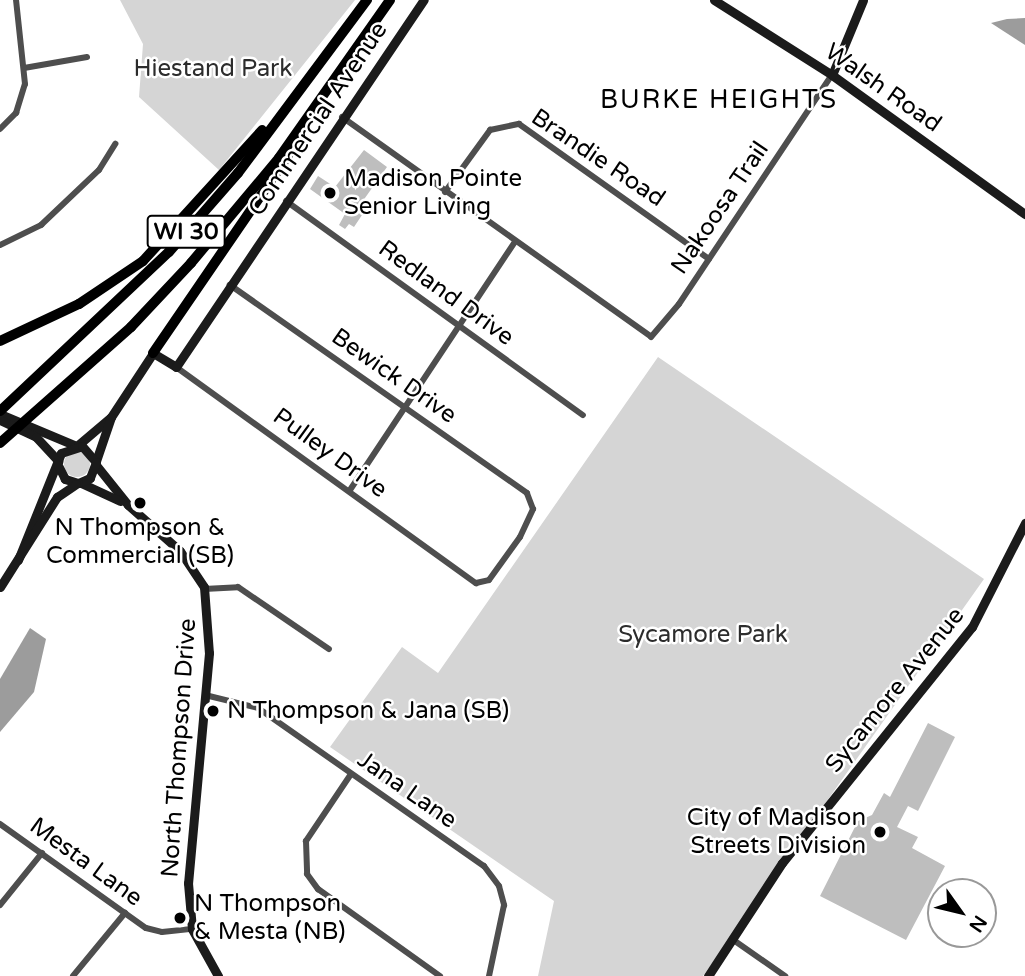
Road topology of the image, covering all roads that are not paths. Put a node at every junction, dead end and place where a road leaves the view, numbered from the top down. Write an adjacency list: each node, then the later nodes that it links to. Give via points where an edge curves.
1 (16, 0): 11 (street)
2 (367, 0): 9 (highway, WI 30)
3 (390, 0): 12 (highway, WI 30)
4 (424, 0): 14 (street, Commercial Avenue)
5 (714, 0): 13 (street, Walsh Road)
6 (856, 0): 8 (street, Nakoosa Trail)
7 (863, 0): 8 (street, Nakoosa Trail)
8 (855, 21): 13 (street, Nakoosa Trail)
9 (337, 42): 25 (highway, via 143,261 79,304); 29 (highway, WI 30, via 238,173 169,253)
10 (88, 57): 11 (street)
11 (24, 68): 15 (street, via 21,101)
12 (341, 71): 26 (highway); 33 (highway, WI 30, via 279,158 191,263 131,327)
13 (832, 75): 19 (street, Walsh Road); 22 (street, Nakoosa Trail)
14 (342, 117): 17 (street); 18 (street, Commercial Avenue)
15 (0, 129)
16 (115, 144): 21 (street, via 99,170 41,225)
17 (445, 192): 20 (street); 22 (street, Brandie Road, via 491,130 519,124)
18 (286, 201): 23 (street, Commercial Avenue); 24 (street, Redland Drive)
19 (1025, 214)
20 (515, 242): 22 (street, Nakoosa Trail, via 651,337); 24 (street)
21 (0, 244)
22 (709, 259)
23 (230, 285): 27 (street, Commercial Avenue); 28 (street, Bewick Drive)
24 (459, 326): 28 (street); 30 (street, Redland Drive)
25 (0, 341)
26 (153, 353): 27 (street, Pulley Drive); 31 (street)
27 (176, 367): 38 (street, Pulley Drive)
28 (405, 408): 38 (street); 42 (street, Bewick Drive, via 533,502 520,537)
29 (0, 412): 34 (street)
30 (583, 415)
31 (111, 417): 34 (street); 36 (street)
32 (0, 420): 35 (street, via 43,442)
33 (4, 440)
34 (76, 445): 35 (street); 36 (street, via 90,450)
35 (58, 463): 37 (street, via 63,477); 41 (street)
36 (96, 464): 37 (street); 39 (street, North Thompson Drive)
37 (79, 483): 39 (street, North Thompson Drive); 41 (street, via 57,497)
38 (350, 490): 42 (street, Pulley Drive)
39 (128, 505): 44 (street, North Thompson Drive, via 169,538)
40 (1025, 523): 53 (street, Sycamore Avenue, via 972,627 804,835)
41 (18, 560): 43 (street)
42 (483, 584)
43 (0, 587)
44 (204, 589): 45 (street, via 238,587); 46 (street, North Thompson Drive)
45 (330, 649)
46 (205, 695): 47 (street, Jana Lane, via 248,702); 52 (street, North Thompson Drive, via 188,883)
47 (351, 774): 56 (street, via 306,841 306,870 318,889); 57 (street, Jana Lane, via 489,871 504,905)
48 (0, 824): 49 (street, Mesta Lane)
49 (42, 853): 50 (street); 51 (street, Mesta Lane)
50 (0, 905)
51 (125, 913): 52 (street, Mesta Lane, via 157,932); 54 (street)
52 (192, 929): 55 (street, North Thompson Drive)
53 (733, 939): 58 (street, Sycamore Avenue); 59 (street)
54 (79, 975)
55 (218, 976)
56 (440, 976)
57 (489, 976)
58 (708, 976)
59 (785, 976)

